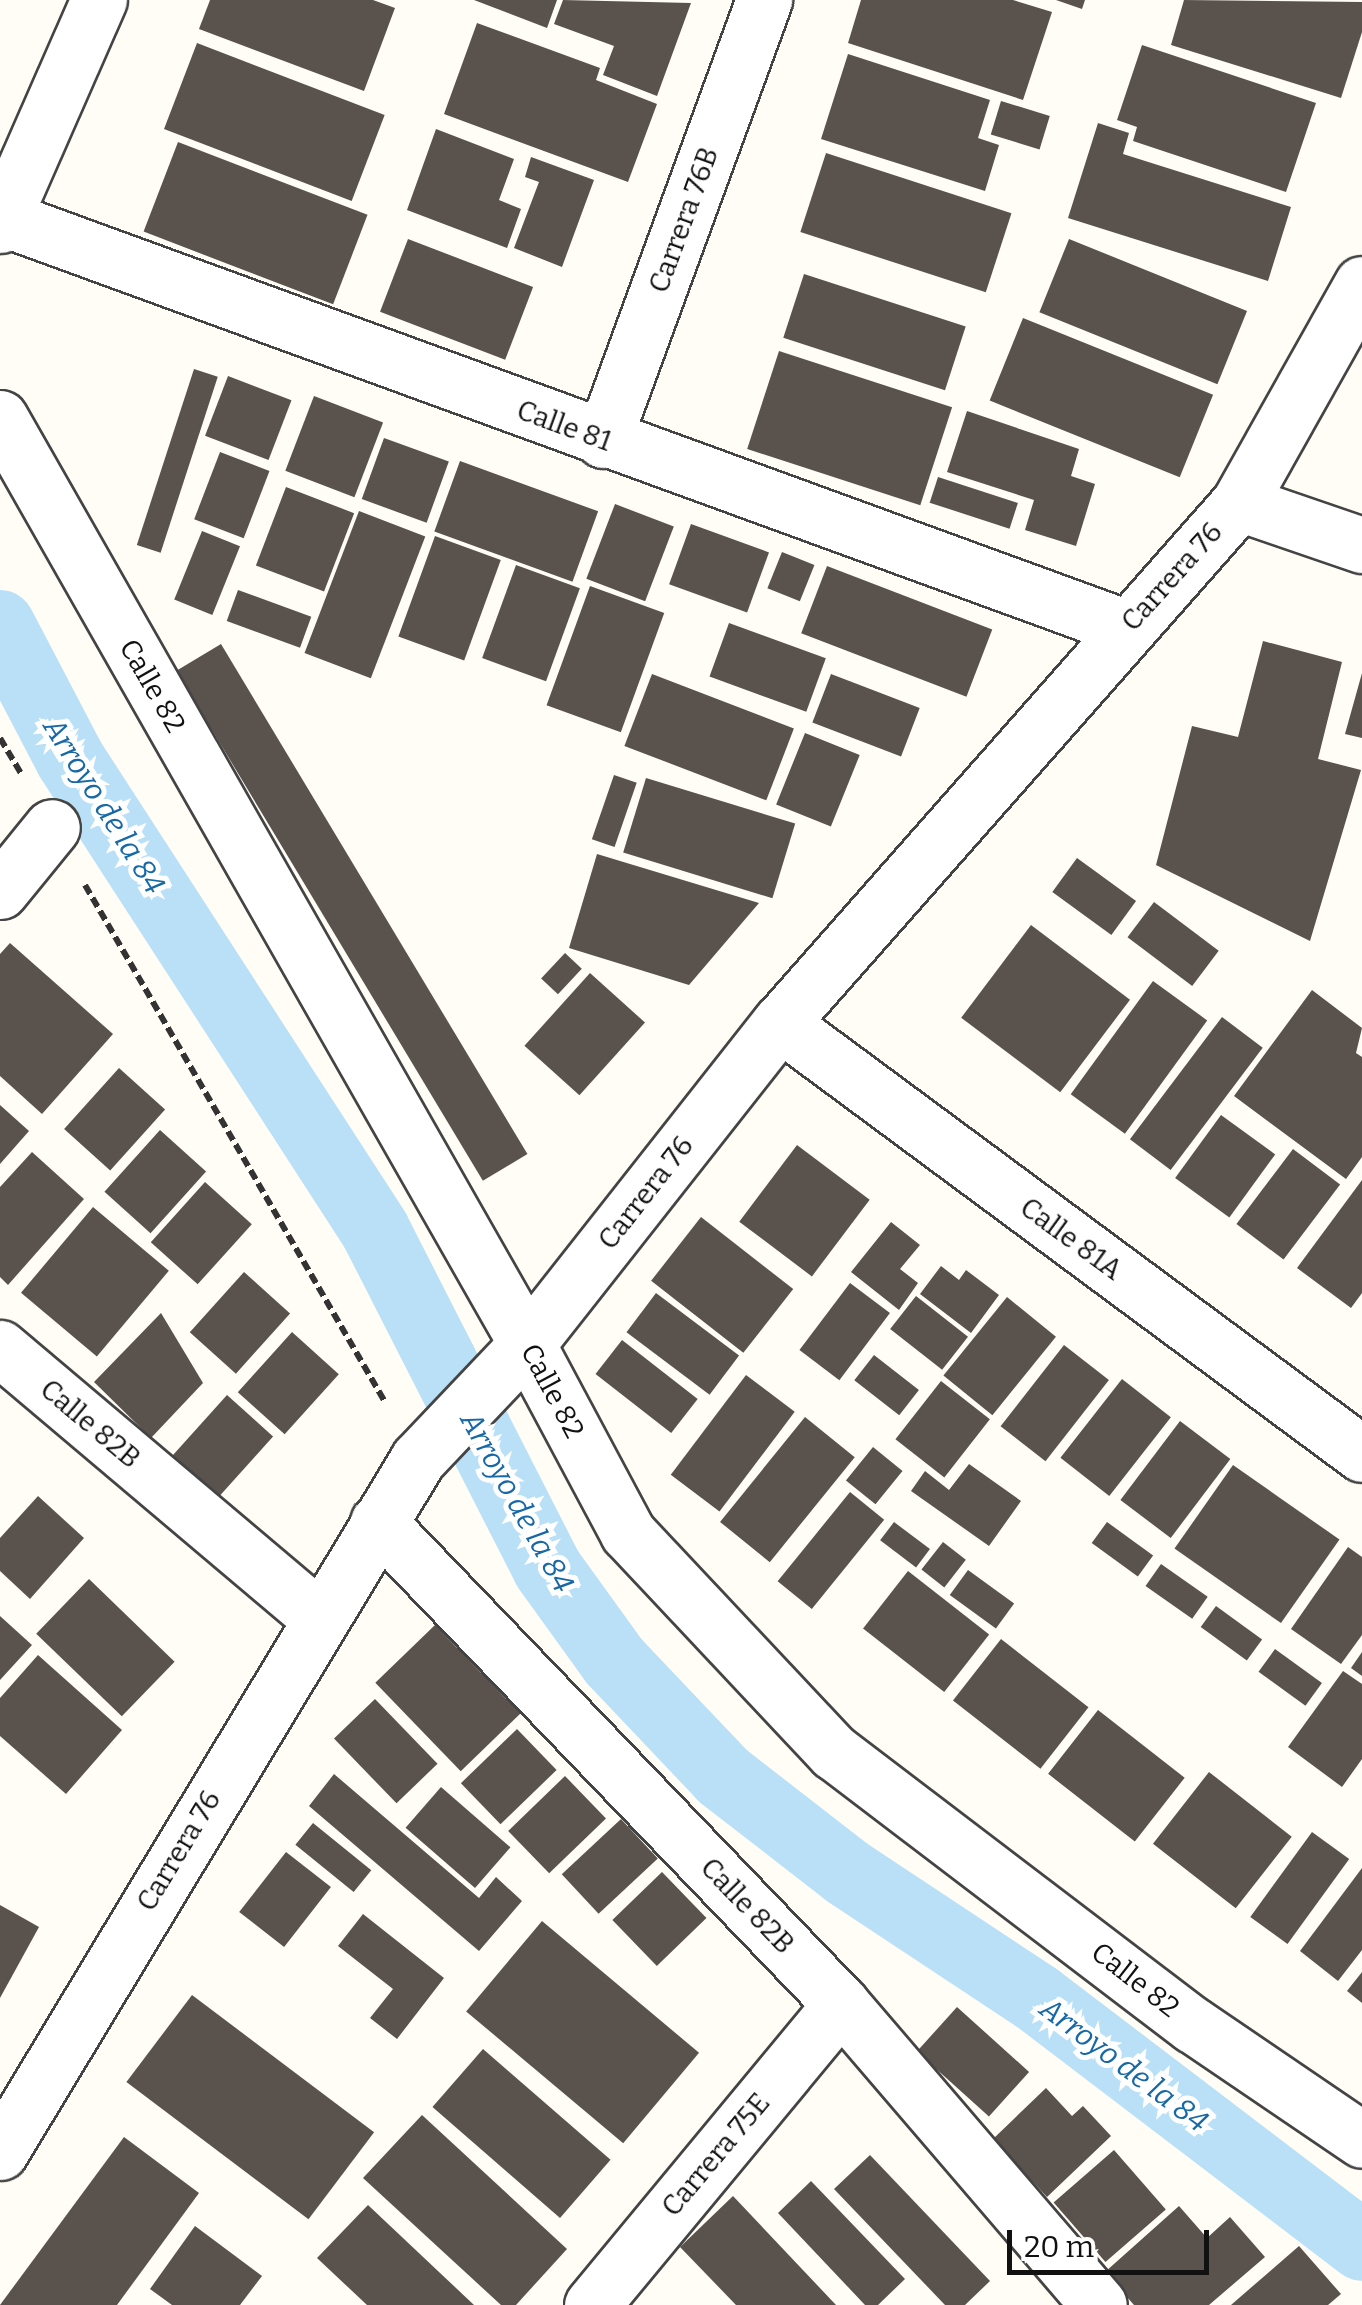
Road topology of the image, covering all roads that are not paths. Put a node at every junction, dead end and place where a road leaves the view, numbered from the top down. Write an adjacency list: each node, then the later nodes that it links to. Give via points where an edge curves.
1 (99, 0): 3 (street)
2 (764, 0): 6 (street, Carrera 76B)
3 (2, 221): 6 (street, Calle 81)
4 (1362, 284): 7 (street, Carrera 76)
5 (0, 418): 14 (street, Calle 82)
6 (603, 440): 9 (street, Calle 81)
7 (1239, 503): 8 (street); 9 (street, Carrera 76)
8 (1362, 545)
9 (1127, 628): 12 (street, Carrera 76)
10 (52, 827): 11 (street)
11 (0, 891)
12 (780, 1024): 14 (street, Carrera 76); 15 (street, Calle 81A)
13 (0, 1348): 17 (street, Calle 82B)
14 (512, 1359): 16 (street, Carrera 76, via 418,1460); 19 (street, Calle 82, via 628,1533 834,1752 1193,2025)
15 (1362, 1454)
16 (378, 1522): 17 (street, Carrera 76); 18 (street, Calle 82B)
17 (318, 1617): 20 (street, Carrera 76)
18 (841, 2004): 21 (street, Carrera 75E); 22 (street, Calle 82B)
19 (1362, 2140)
20 (0, 2152)
21 (592, 2305)
22 (1099, 2305)

